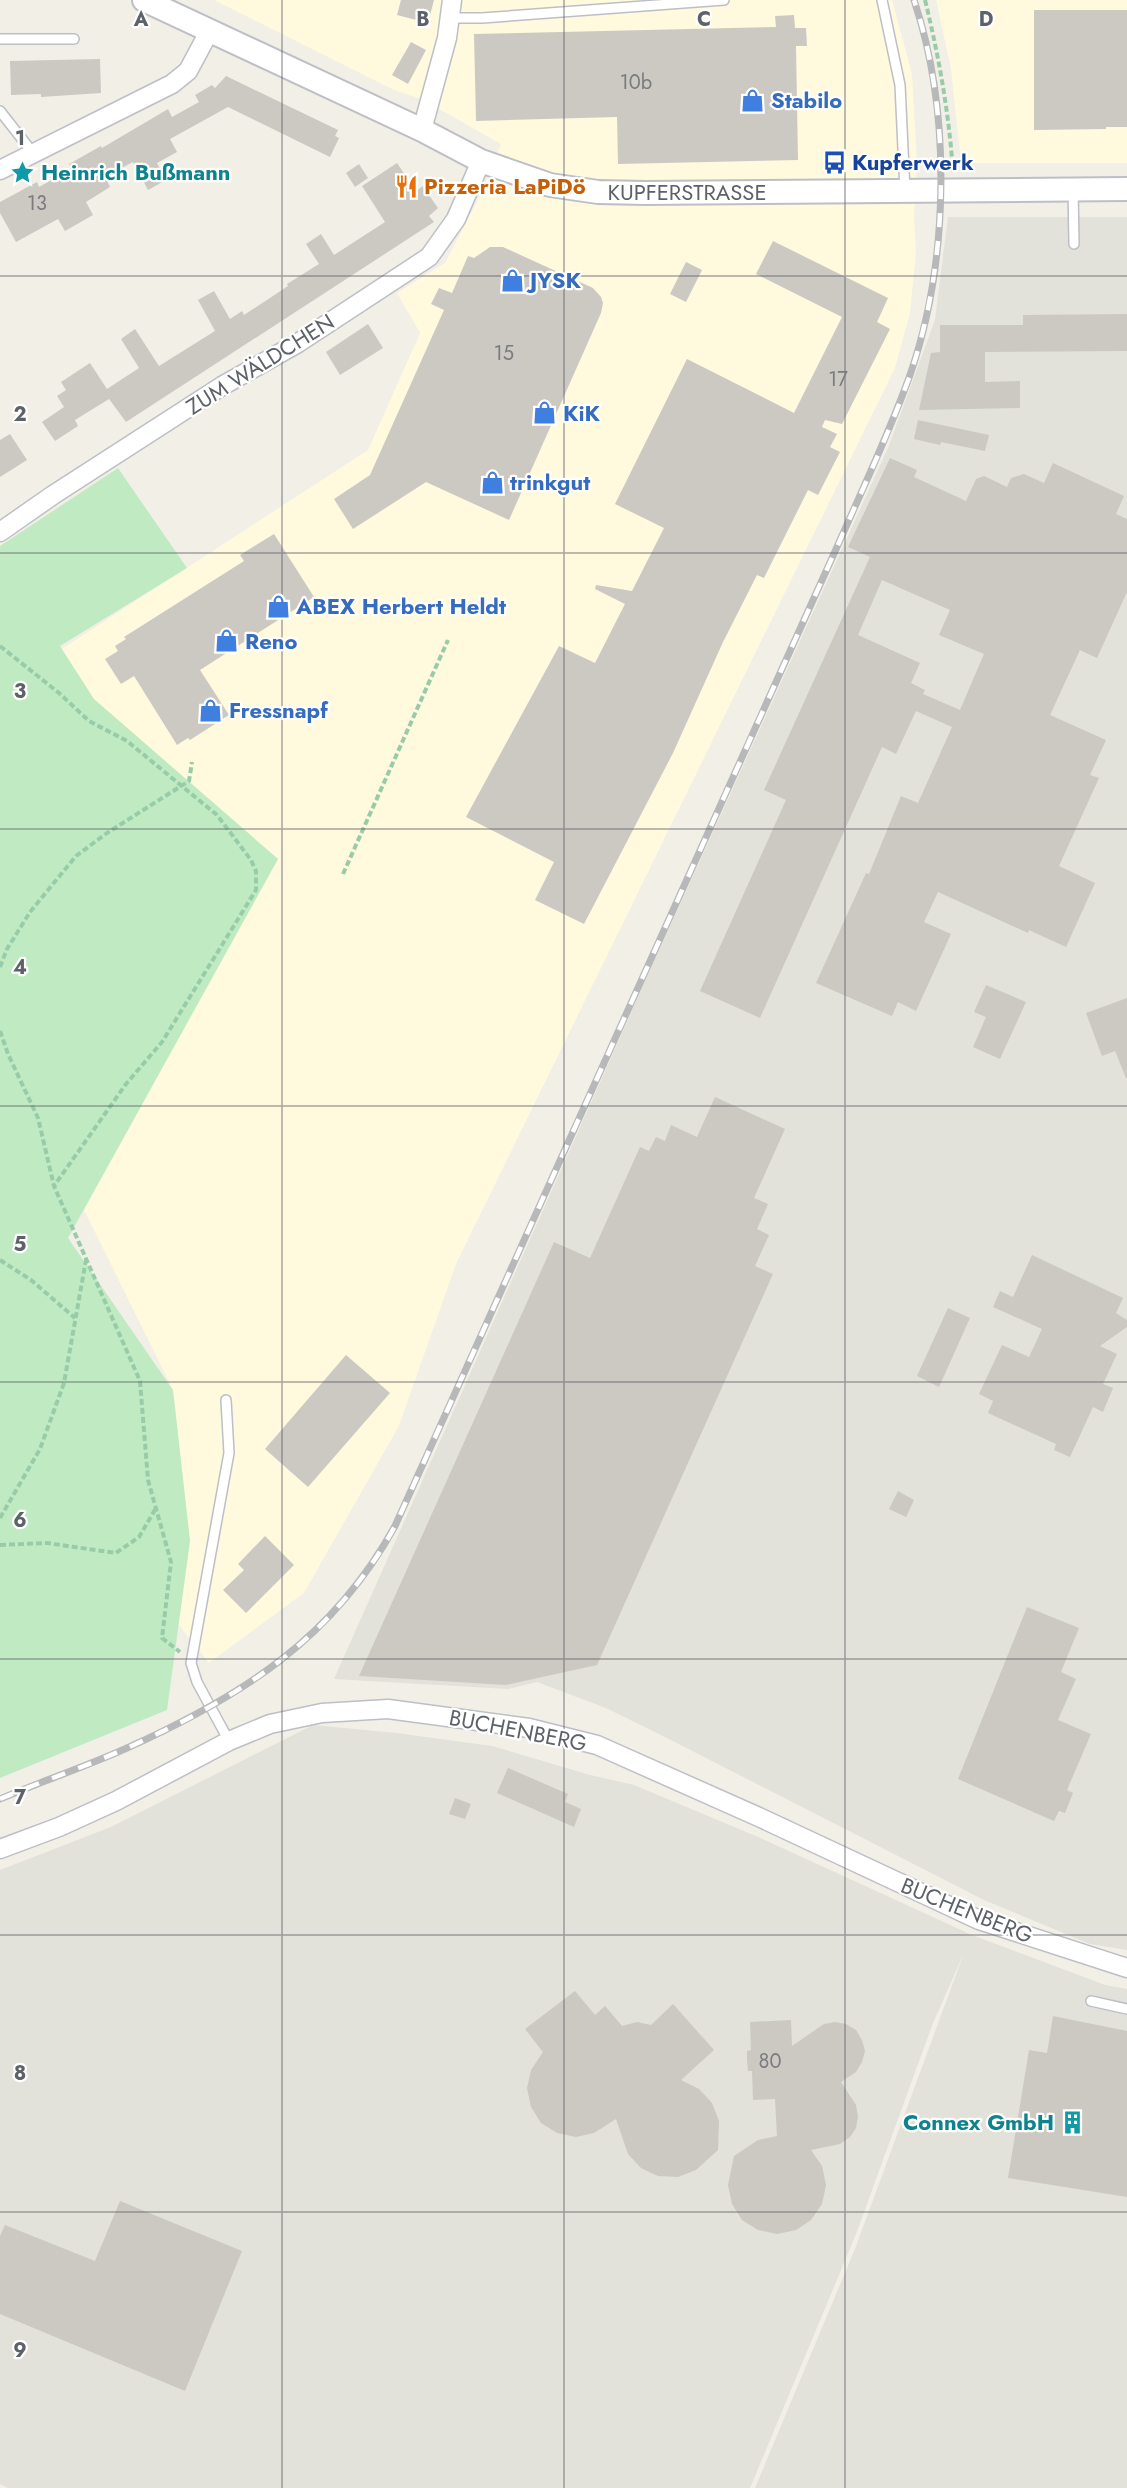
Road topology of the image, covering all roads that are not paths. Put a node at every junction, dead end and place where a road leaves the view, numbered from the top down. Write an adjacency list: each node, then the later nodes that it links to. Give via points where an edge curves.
1 (144, 0): 5 (street, KUPFERSTRASSE)
2 (724, 0): 4 (lane, via 482,18)
3 (882, 0): 15 (lane, via 900,85)
4 (451, 9): 9 (street)
5 (210, 30): 9 (street, KUPFERSTRASSE); 10 (street, via 188,71 172,84)
6 (0, 39): 7 (lane)
7 (74, 39)
8 (0, 111): 10 (lane)
9 (422, 130): 11 (street, KUPFERSTRASSE)
10 (33, 153): 12 (street)
11 (481, 161): 15 (street, KUPFERSTRASSE, via 550,185 598,192); 17 (street, ZUM WÄLDCHEN, via 456,219 429,257 298,343 222,386)
12 (0, 170)
13 (1073, 189): 14 (street, KUPFERSTRASSE); 15 (street, KUPFERSTRASSE); 16 (lane)
14 (1127, 189)
15 (905, 191)
16 (1074, 244)
17 (0, 532)
18 (226, 1400): 19 (lane, via 229,1453 191,1663)
19 (229, 1741): 20 (street, BUCHENBERG, via 116,1801); 21 (street, BUCHENBERG, via 270,1724 322,1713 388,1709 529,1728 597,1745 979,1920)
20 (0, 1849)
21 (1127, 1968)
22 (1091, 2001): 23 (lane)
23 (1127, 2009)

